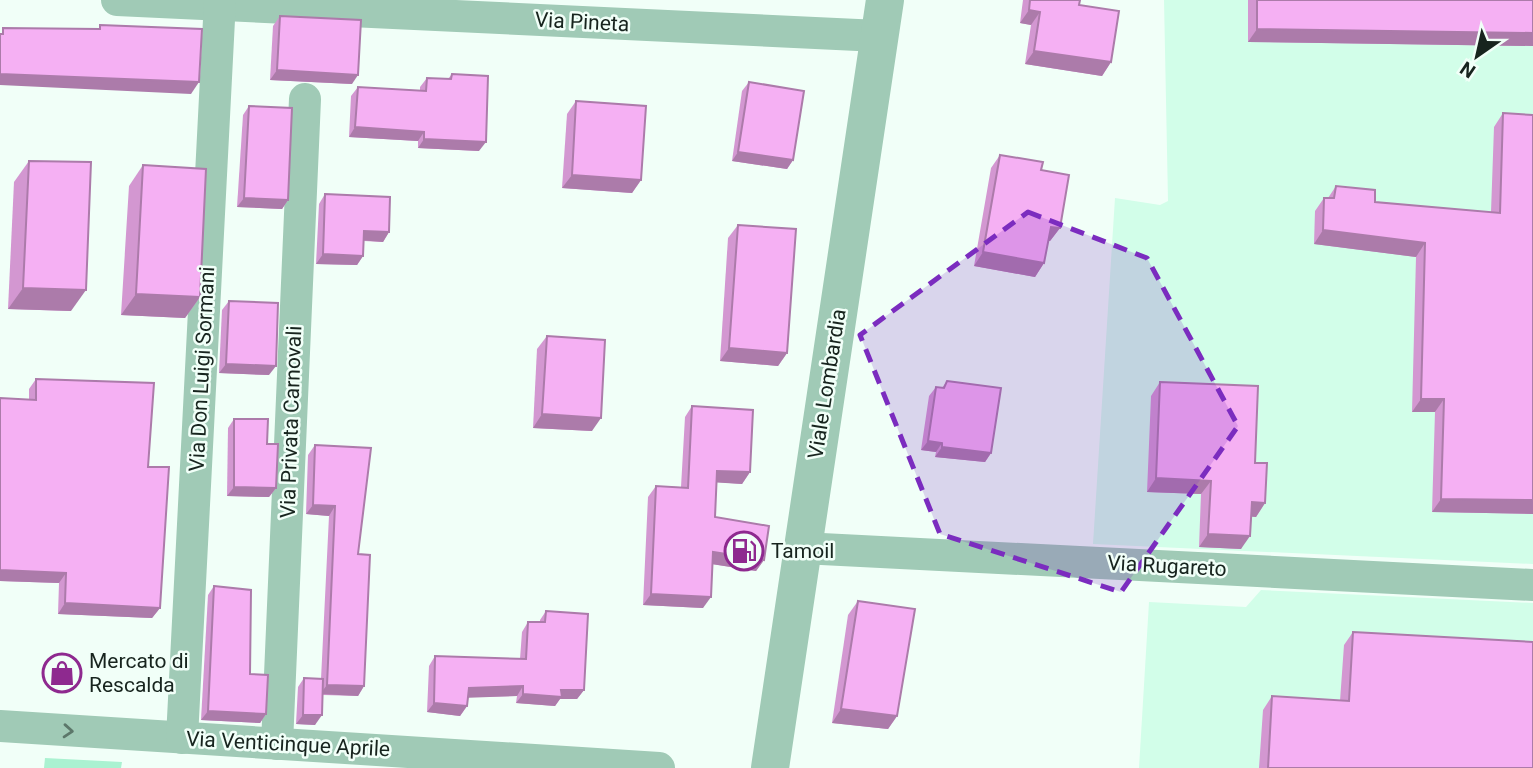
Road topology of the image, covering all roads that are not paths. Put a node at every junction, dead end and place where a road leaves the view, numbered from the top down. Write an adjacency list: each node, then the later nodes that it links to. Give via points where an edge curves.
1 (117, 0): 2 (street, Via Pineta)
2 (220, 2): 3 (street, Via Pineta); 8 (street, Via Don Luigi Sormani)
3 (882, 18): 5 (street, Viale Lombardia)
4 (305, 99): 9 (street, Via Privata Carnovali)
5 (802, 548): 6 (street, Via Rugareto); 12 (street, Viale Lombardia)
6 (1533, 585)
7 (0, 726): 8 (street, Via Venticinque Aprile, one-way to 8)
8 (182, 738): 9 (street, Via Venticinque Aprile)
9 (277, 744): 10 (street, Via Venticinque Aprile)
10 (342, 757): 11 (street, Via Venticinque Aprile)
11 (659, 768)
12 (770, 768)

